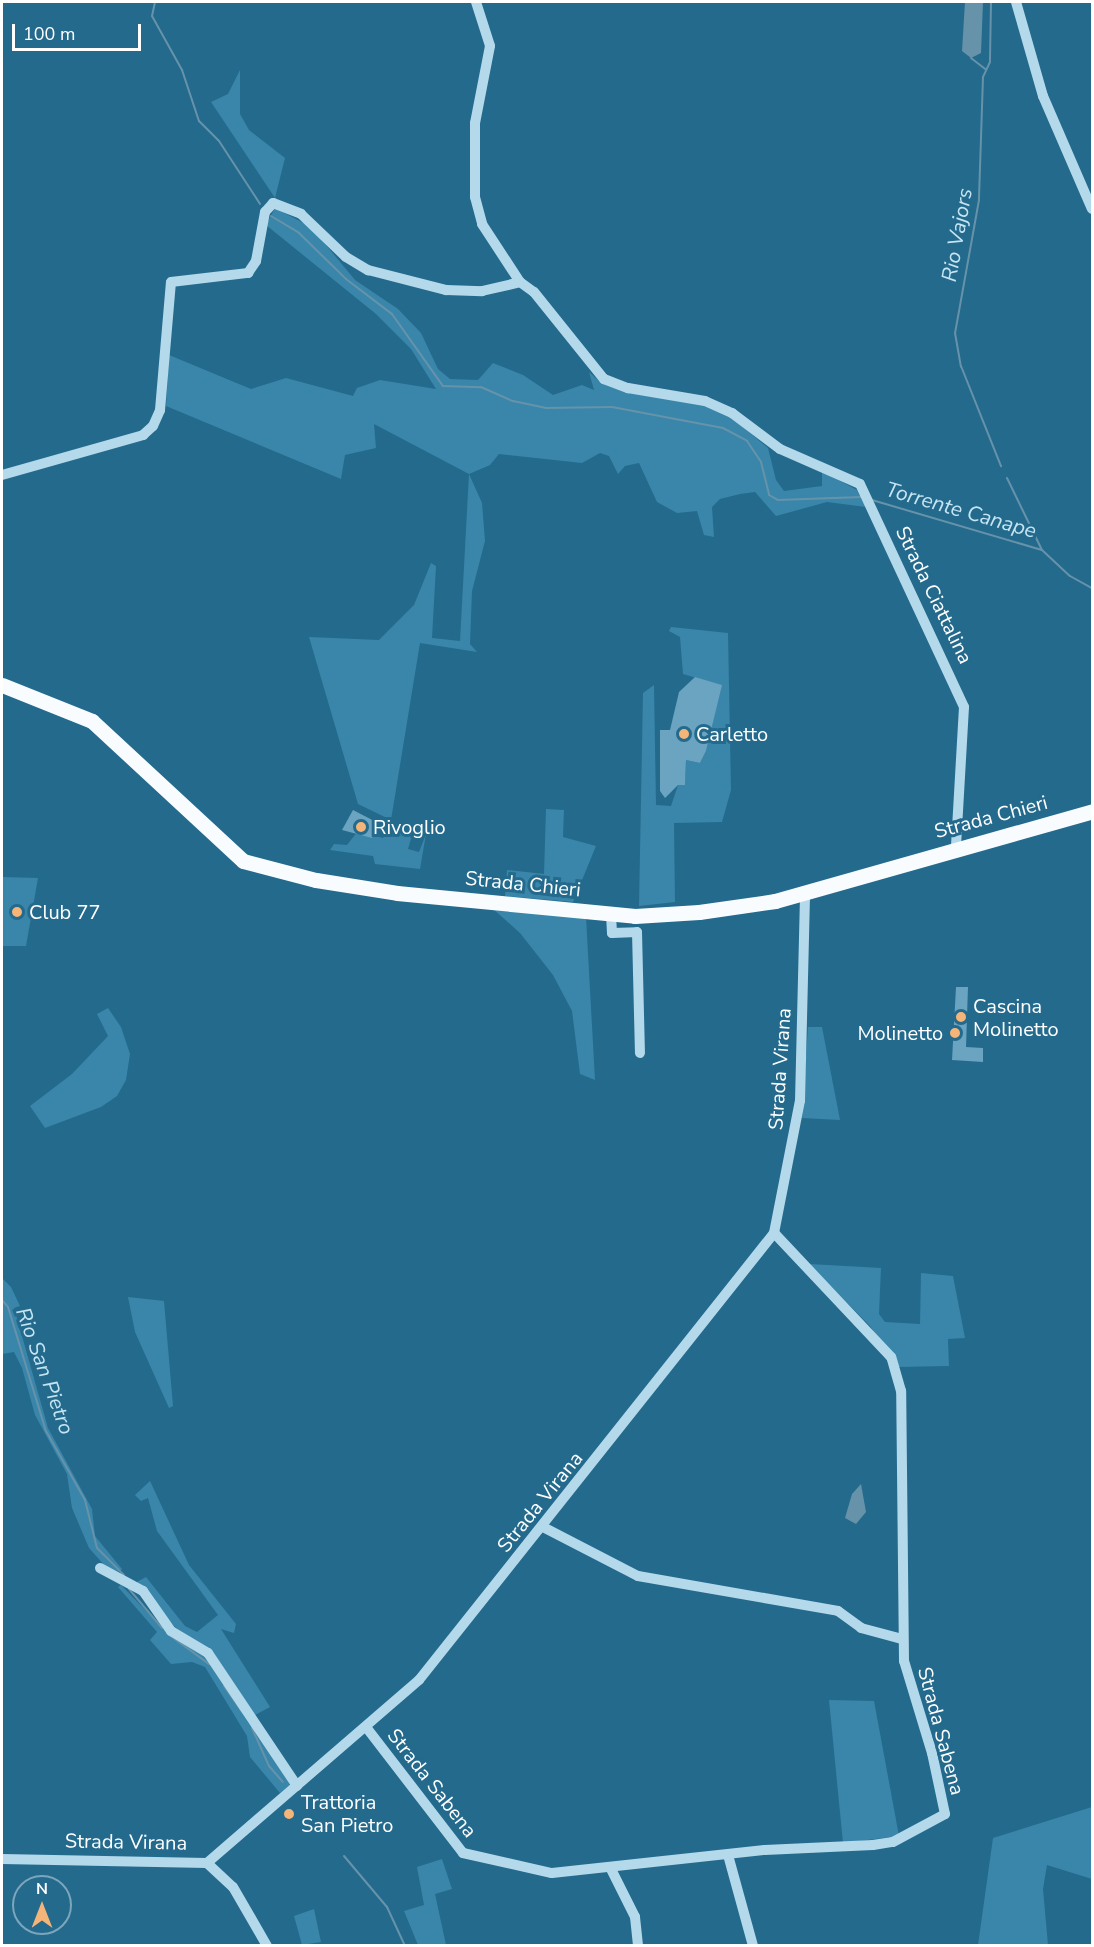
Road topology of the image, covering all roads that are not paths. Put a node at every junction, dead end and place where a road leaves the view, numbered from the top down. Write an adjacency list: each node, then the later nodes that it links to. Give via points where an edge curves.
1 (476, 2): 4 (street, Strada Ciattalina, via 490,46 476,106 475,196 482,224)
2 (1016, 2): 3 (street, via 1042,96)
3 (1092, 209)
4 (520, 282): 5 (street, via 482,291 446,290 398,279 346,257 317,226 287,205 273,203 266,211 256,261 249,273 171,282 160,410 153,426 143,435); 8 (street, Strada Ciattalina, via 534,292 604,379 628,388 705,401 732,413 780,449 860,484 964,707)
5 (2, 475)
6 (2, 685): 10 (main road, Strada Chieri, via 92,722 223,846 255,866 397,893)
7 (1092, 811): 8 (main road, Strada Chieri)
8 (956, 847): 9 (main road, Strada Chieri)
9 (805, 893): 10 (main road, Strada Chieri, via 699,912); 12 (street, Strada Virana, via 800,1101)
10 (611, 914): 11 (street, via 612,933 637,932)
11 (640, 1053)
12 (774, 1233): 13 (street, Strada Virana); 15 (street, Strada Sabena, via 891,1357 901,1391 904,1454)
13 (543, 1527): 15 (street, via 638,1576 838,1611 861,1628); 16 (street, Strada Virana, via 419,1680)
14 (100, 1568): 17 (street, via 143,1591 171,1631 208,1653)
15 (902, 1639): 18 (street, Strada Sabena, via 904,1661 932,1753 945,1814 893,1842)
16 (366, 1727): 17 (street, Strada Virana); 21 (street, Strada Sabena, via 463,1853 552,1873)
17 (297, 1786): 20 (street, Strada Virana)
18 (728, 1855): 21 (street, Strada Sabena); 24 (street)
19 (2, 1859): 20 (street, Strada Virana)
20 (207, 1863): 22 (street, via 233,1887)
21 (610, 1867): 23 (street, via 635,1917)
22 (267, 1946)
23 (638, 1946)
24 (753, 1946)

